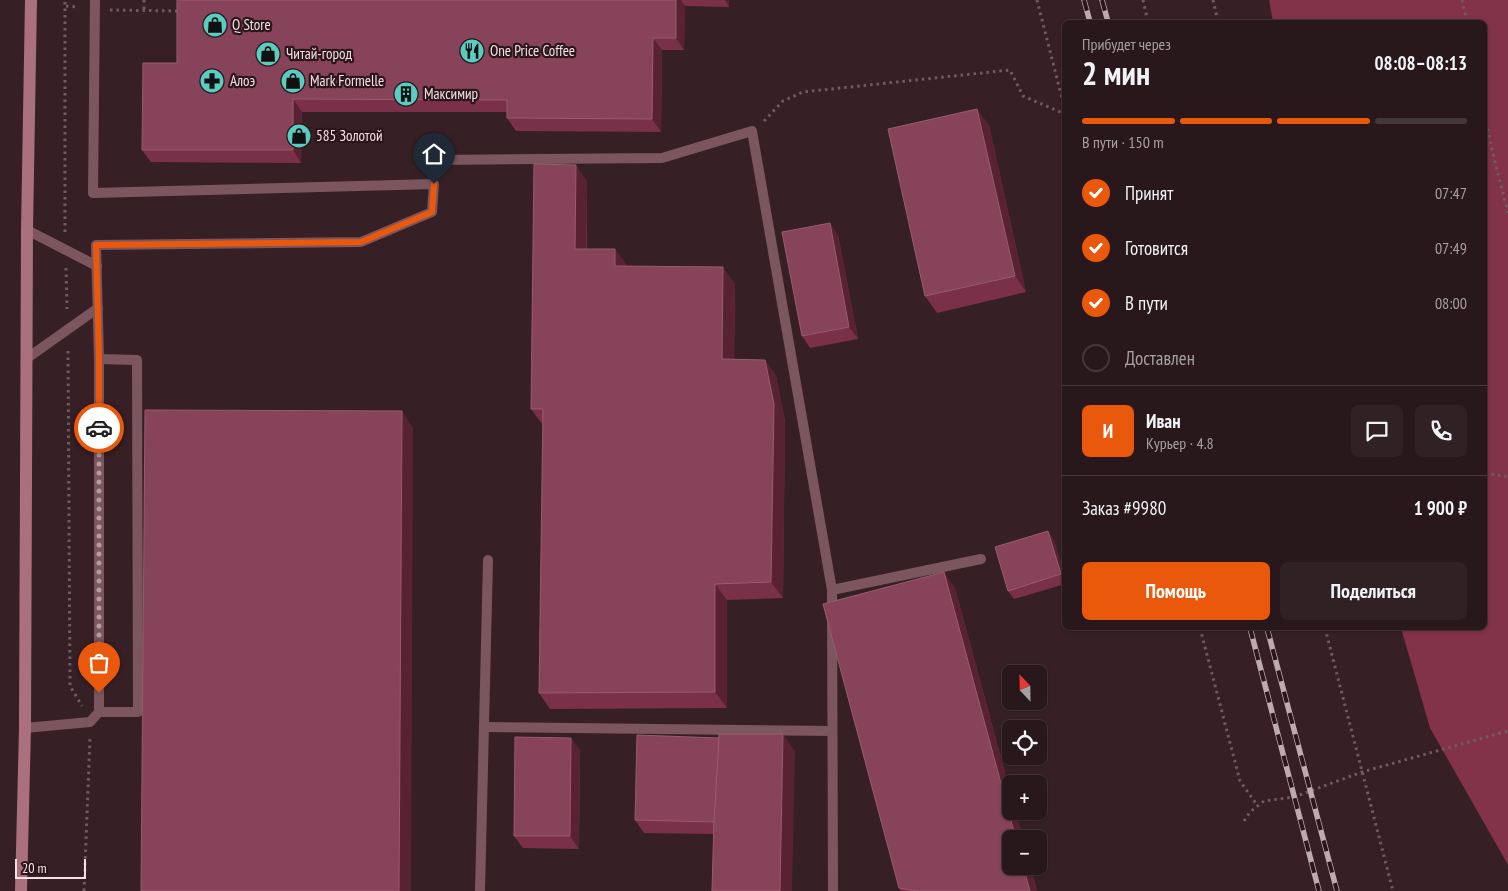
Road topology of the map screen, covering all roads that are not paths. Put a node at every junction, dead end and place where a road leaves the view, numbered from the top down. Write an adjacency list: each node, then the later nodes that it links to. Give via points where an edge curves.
1 (31, 0): 4 (main road)
2 (95, 5): 5 (lane, via 93,193 434,184 432,212 361,242 96,245)
3 (435, 160): 11 (lane, via 662,158 752,131)
4 (27, 230): 5 (lane); 7 (main road)
5 (97, 266): 6 (lane)
6 (98, 308): 7 (lane); 8 (lane)
7 (26, 359): 14 (main road)
8 (99, 359): 12 (lane); 12 (lane, via 137,360 138,702 138,712)
9 (981, 559): 11 (lane)
10 (488, 560): 13 (lane)
11 (832, 590): 15 (lane)
12 (99, 712): 14 (lane, via 90,722)
13 (485, 727): 15 (lane); 17 (lane)
14 (25, 728): 16 (main road)
15 (832, 731): 18 (lane)
16 (21, 891)
17 (480, 891)
18 (834, 891)

